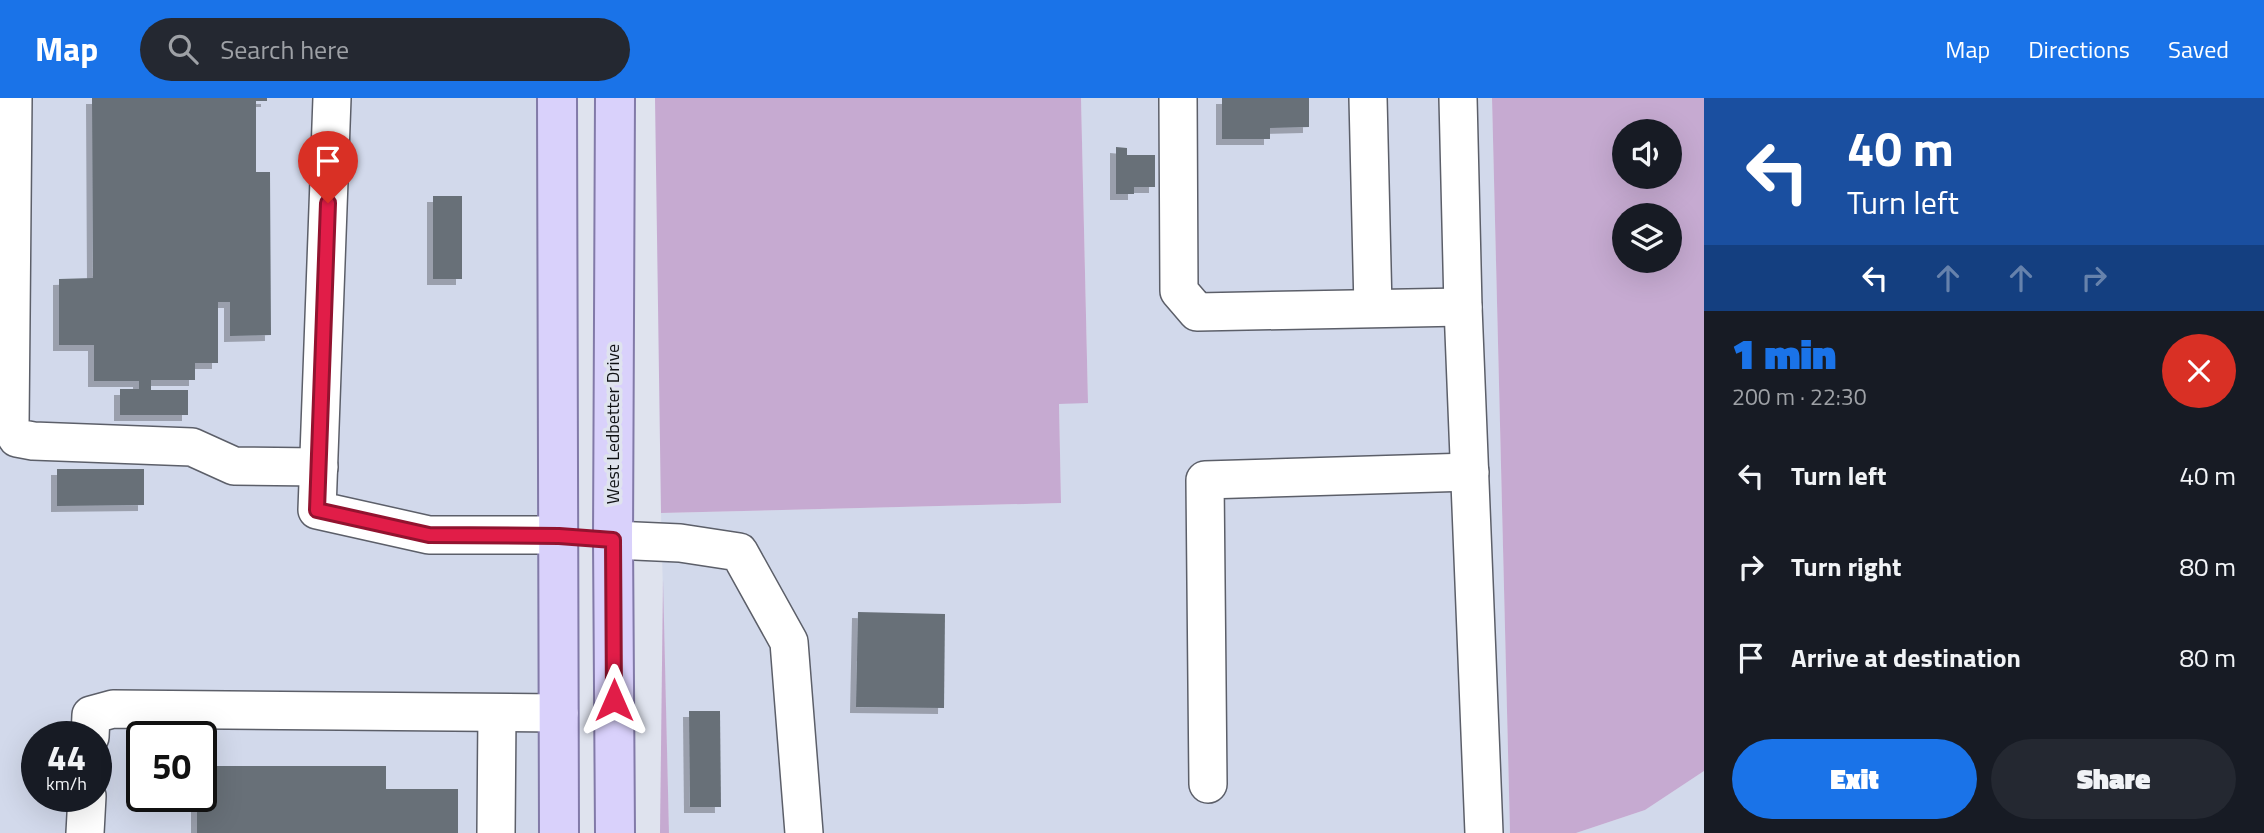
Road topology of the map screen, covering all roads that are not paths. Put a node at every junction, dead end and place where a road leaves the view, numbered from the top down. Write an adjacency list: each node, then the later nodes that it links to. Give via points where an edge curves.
1 (13, 98): 10 (lane, via 10,426 17,438 192,447 234,466)
2 (332, 98): 10 (lane)
3 (557, 98): 12 (main road)
4 (615, 98): 13 (main road, West Ledbetter Drive)
5 (1178, 98): 9 (lane, via 1180,291 1198,312)
6 (1368, 98): 9 (lane)
7 (1458, 98): 8 (lane)
8 (1463, 307): 9 (lane); 11 (lane)
9 (1373, 309)
10 (319, 467): 12 (lane, via 317,510 429,535)
11 (1470, 472): 17 (lane, via 1205,480); 24 (lane)
12 (559, 536): 13 (main road); 15 (main road)
13 (613, 540): 22 (main road, West Ledbetter Drive); 23 (lane, via 739,552 789,642)
14 (497, 713): 15 (lane); 16 (lane, via 113,709 91,715); 20 (lane)
15 (559, 713): 21 (main road)
16 (91, 721)
17 (1208, 784)
18 (86, 812): 19 (lane)
19 (85, 833)
20 (496, 833)
21 (559, 833)
22 (615, 833)
23 (804, 833)
24 (1484, 833)

